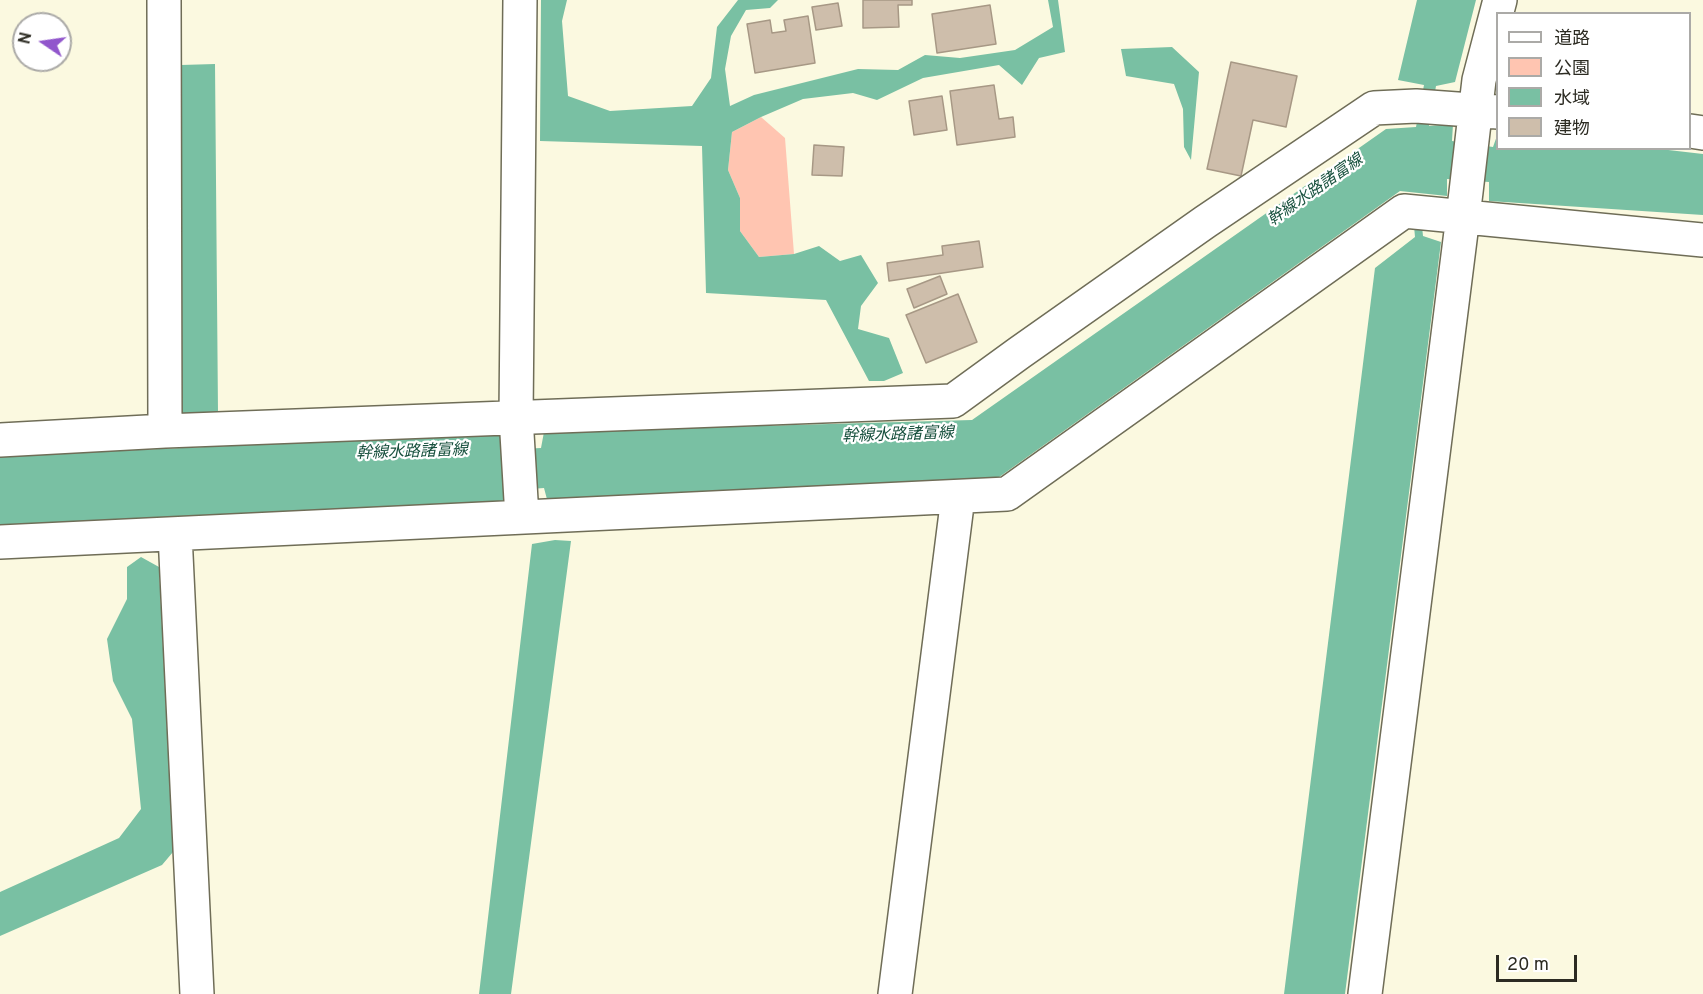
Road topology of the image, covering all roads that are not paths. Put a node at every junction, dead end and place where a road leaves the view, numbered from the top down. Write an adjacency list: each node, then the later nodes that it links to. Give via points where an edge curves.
1 (164, 0): 7 (street)
2 (520, 0): 8 (street)
3 (1496, 15): 4 (street, via 1479,80)
4 (1482, 119): 5 (street); 8 (street, via 1427,107 1374,108 953,400)
5 (1465, 205): 6 (street); 10 (street, via 1404,211 1007,495); 16 (street)
6 (1703, 240)
7 (165, 431): 8 (street); 9 (street)
8 (517, 431): 11 (street)
9 (0, 441)
10 (958, 497): 11 (street); 15 (street)
11 (522, 506): 12 (street)
12 (175, 534): 13 (street); 14 (street)
13 (0, 542)
14 (197, 994)
15 (896, 994)
16 (1365, 994)

